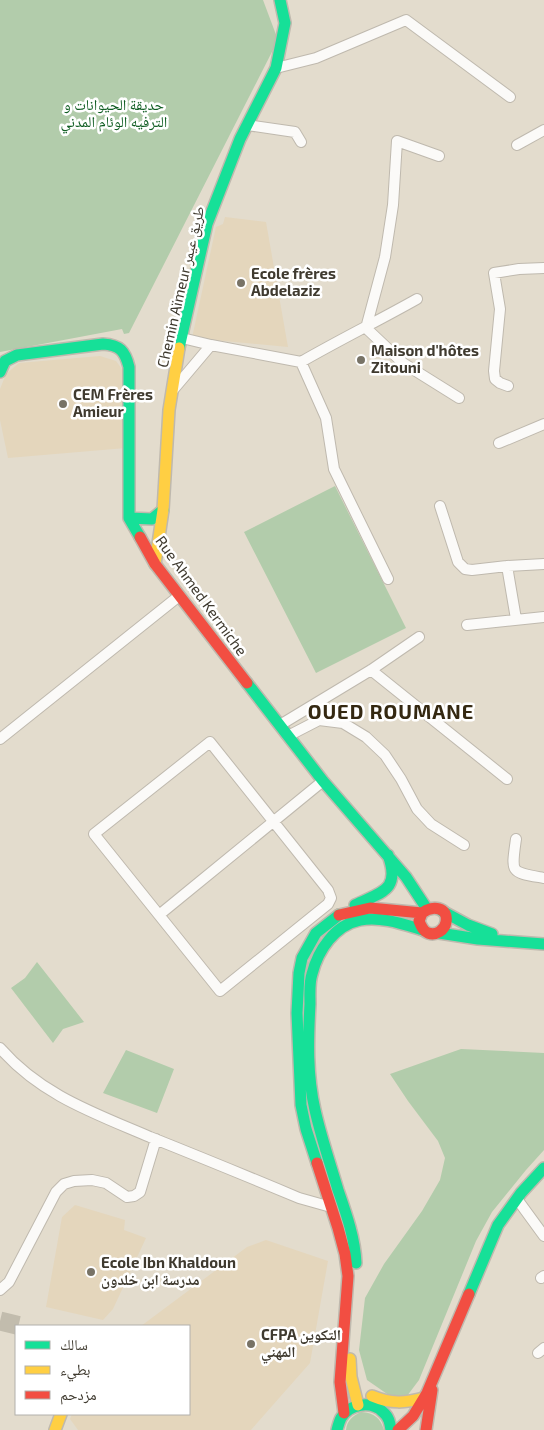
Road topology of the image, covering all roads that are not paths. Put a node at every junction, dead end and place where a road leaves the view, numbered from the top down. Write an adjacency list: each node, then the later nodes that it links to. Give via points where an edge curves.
1 (280, 0): 2 (main road, Chemin Aïmeur طريق عيمر, via 285,23)
2 (276, 68): 3 (street, via 316,58 406,20); 4 (main road, Chemin Aïmeur طريق عيمر)
3 (510, 97)
4 (247, 125): 6 (street, via 295,132); 12 (main road, Chemin Aïmeur طريق عيمر, via 207,224)
5 (544, 130): 7 (street)
6 (302, 142)
7 (517, 145)
8 (438, 156): 11 (street, via 397,141 393,205 385,258)
9 (544, 268): 16 (street, via 494,273 500,309 495,379)
10 (417, 299): 11 (street)
11 (366, 328): 14 (street, via 343,337); 18 (street, via 403,363)
12 (182, 338): 13 (street); 17 (main road, Chemin Aïmeur طريق عيمر)
13 (211, 345): 14 (street); 17 (street)
14 (301, 362): 27 (street, via 326,418 334,470)
15 (0, 372): 23 (main road, Rue Ahmed Kermiche, via 5,361 17,355 103,344 122,348 129,367)
16 (508, 386)
17 (173, 390): 22 (main road, Chemin Aïmeur طريق عيمر)
18 (459, 398)
19 (544, 424): 20 (street)
20 (499, 443)
21 (440, 506): 26 (street, via 458,562 465,569)
22 (163, 510): 23 (main road, via 152,519); 24 (main road, Chemin Aïmeur طريق عيمر)
23 (129, 518): 24 (main road, Rue Ahmed Kermiche)
24 (155, 564): 28 (main road, Rue Ahmed Kermiche)
25 (544, 564): 26 (street)
26 (507, 566): 30 (street)
27 (388, 579)
28 (179, 596): 34 (main road, Rue Ahmed Kermiche); 36 (street)
29 (544, 617): 30 (street)
30 (516, 619): 31 (street)
31 (467, 625)
32 (419, 637): 33 (street)
33 (371, 670): 34 (street); 37 (street)
34 (280, 725): 35 (main road, Rue Ahmed Kermiche)
35 (288, 736): 38 (main road, Rue Ahmed Kermiche); 41 (street, via 319,720 343,723 366,737 385,755 417,809 431,824)
36 (0, 739)
37 (507, 779)
38 (323, 781): 39 (street); 42 (main road, Rue Ahmed Kermiche)
39 (273, 822): 47 (street); 47 (street, via 328,890 331,898 328,904 220,990); 47 (street, via 210,742 94,834)
40 (516, 840): 43 (street, via 514,869 518,873)
41 (464, 845)
42 (388, 855): 44 (main road, Rue Ahmed Kermiche, via 406,877); 46 (main road, via 393,867 392,883 388,889 359,902)
43 (544, 878)
44 (424, 911): 45 (main road, via 438,908); 46 (main road, via 370,908); 48 (main road, via 419,922)
45 (442, 911): 49 (main road, via 446,923); 50 (main road)
46 (348, 912): 56 (main road, via 327,923 308,946 299,972 296,1013 301,1105)
47 (159, 915)
48 (423, 930): 49 (main road); 60 (main road, via 389,921 354,922 330,937 312,975 309,1035 312,1100 356,1258 349,1363)
49 (439, 933): 50 (main road, via 466,938)
50 (508, 939): 51 (main road)
51 (544, 944)
52 (0, 1048): 53 (street, via 21,1070 56,1095)
53 (156, 1139): 56 (street, via 299,1198); 58 (street, via 140,1192 134,1196 127,1197 106,1183 92,1180 74,1180 64,1184 56,1192 8,1282)
54 (544, 1168): 55 (main road)
55 (517, 1199): 57 (street); 59 (main road, via 498,1225)
56 (331, 1207): 63 (main road, via 348,1276 340,1382)
57 (544, 1236)
58 (0, 1290)
59 (437, 1371): 61 (main road); 69 (main road)
60 (352, 1379): 61 (main road, via 366,1393 391,1403); 62 (main road)
61 (424, 1398): 68 (main road, via 413,1416)
62 (358, 1405): 63 (main road); 67 (main road, via 375,1406 382,1411)
63 (344, 1413): 66 (main road)
64 (61, 1415): 65 (main road)
65 (55, 1430)
66 (337, 1430)
67 (391, 1430)
68 (398, 1430)
69 (426, 1430)

